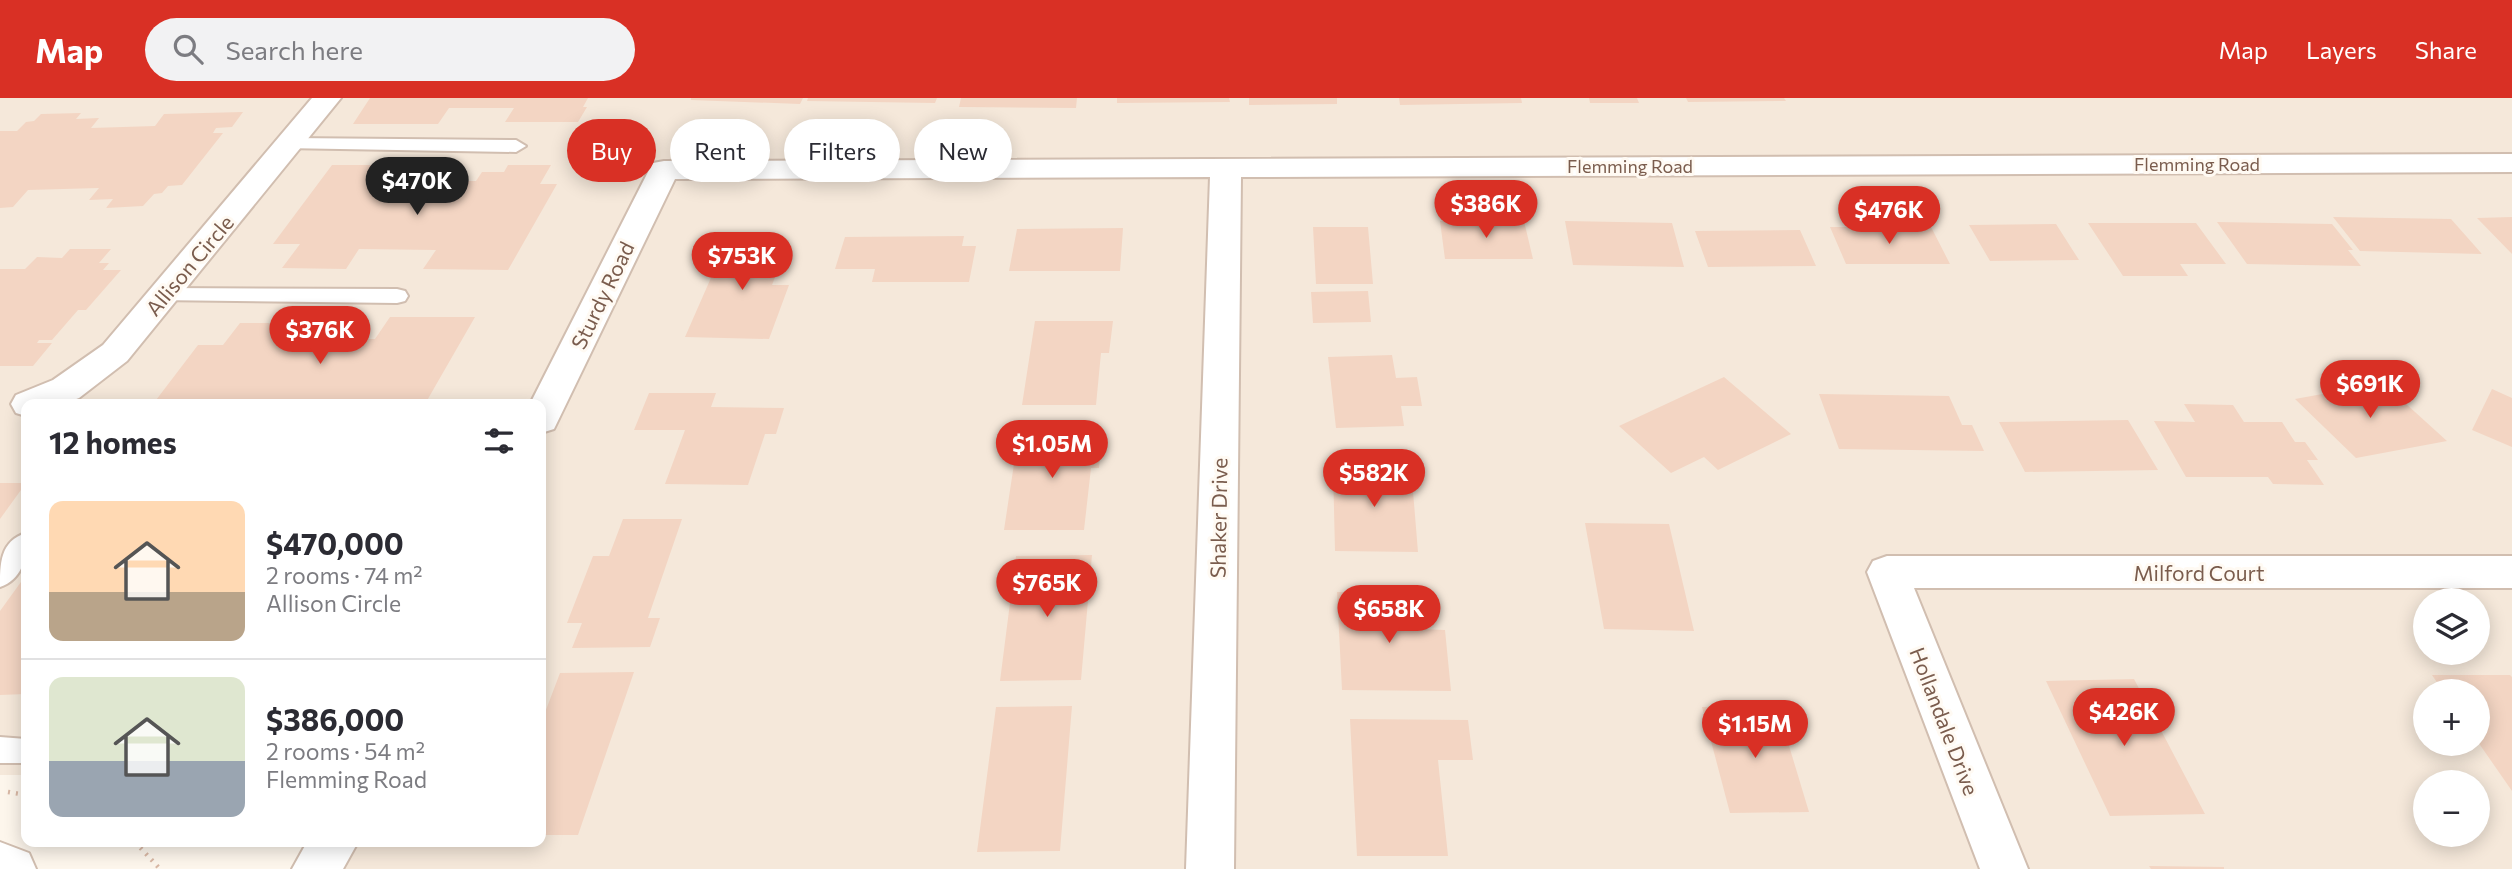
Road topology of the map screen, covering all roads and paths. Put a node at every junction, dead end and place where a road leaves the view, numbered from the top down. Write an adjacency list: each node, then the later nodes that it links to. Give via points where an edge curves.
1 (327, 98): 2 (street, Allison Circle)
2 (290, 144): 3 (lane); 7 (street, Allison Circle)
3 (516, 146)
4 (2512, 163): 5 (street, Flemming Road)
5 (1226, 168): 6 (street, Flemming Road); 27 (street, Shaker Drive)
6 (664, 170): 11 (street, Sturdy Road)
7 (163, 295): 8 (lane); 9 (street, Allison Circle, via 115,353)
8 (397, 296)
9 (67, 397)
10 (21, 407): 12 (street, Allison Circle)
11 (546, 410)
12 (0, 412)
13 (21, 550): 16 (lane)
14 (1887, 572): 15 (street, Milford Court); 28 (street, Hollandale Drive)
15 (2512, 572)
16 (0, 577)
17 (0, 750): 18 (lane)
18 (21, 751)
19 (0, 791): 20 (path)
20 (21, 794)
21 (140, 847): 25 (path)
22 (331, 847): 26 (street)
23 (0, 864): 24 (street)
24 (12, 869)
25 (160, 869)
26 (316, 869)
27 (1210, 869)
28 (2004, 869)

